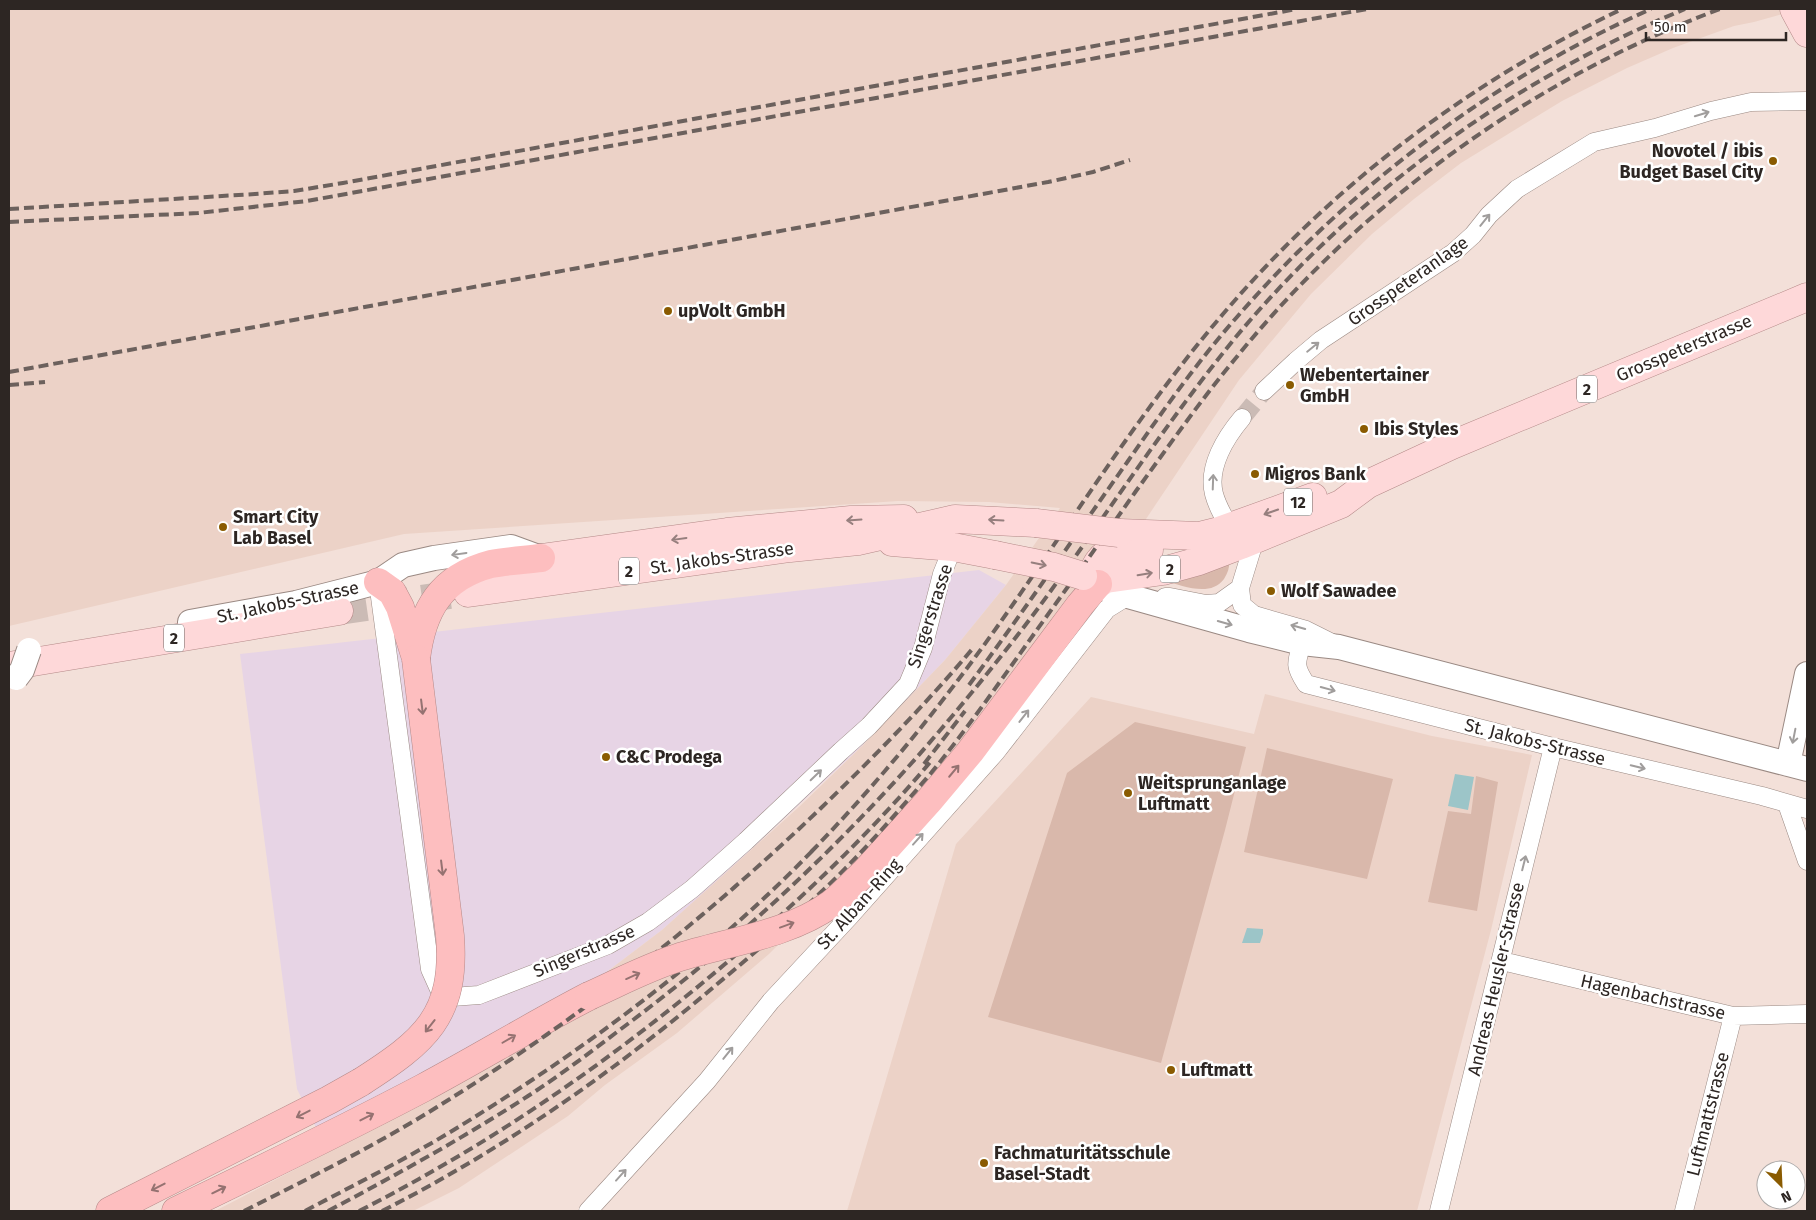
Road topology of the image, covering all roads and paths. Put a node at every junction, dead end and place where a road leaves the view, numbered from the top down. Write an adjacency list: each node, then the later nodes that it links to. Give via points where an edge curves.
1 (1807, 101): 3 (street, Grosspeteranlage, one-way to 1, via 1321,340 1453,253 1518,189 1594,142 1751,102)
2 (1807, 297): 5 (main road, Grosspeterstrasse / 2, via 1452,445)
3 (1264, 391)
4 (1242, 418): 10 (street, one-way to 4, via 1213,492 1214,468 1232,430)
5 (1368, 484): 10 (main road, Grosspeterstrasse / 12, via 1334,490)
6 (955, 519): 7 (main road, St. Jakobs-Strasse / 2, one-way to 6); 9 (main road, St. Jakobs-Strasse / 2); 12 (main road, one-way to 12, via 852,520 727,532)
7 (1036, 523): 8 (main road, Grosspeterstrasse / 2, bridge, via 1118,533); 14 (main road, via 1053,535 1066,556)
8 (1198, 536): 10 (main road, Grosspeterstrasse / 2); 14 (main road, Grosspeterstrasse, via 1180,549 1115,550 1106,554 1099,560)
9 (858, 541): 11 (main road, St. Jakobs-Strasse / 2); 16 (main road, St. Jakobs-Strasse / 2)
10 (1243, 543): 14 (main road, Grosspeterstrasse / 2, one-way to 10, via 1106,579 1163,571); 15 (street)
11 (953, 547): 13 (street, Singerstrasse, one-way to 11, via 430,969 439,989 452,997 479,995 628,934 692,888 746,841 869,726 908,684 923,648 942,574); 14 (main road, St. Jakobs-Strasse / 2, one-way to 14, bridge, via 995,555)
12 (541, 558): 13 (main road, St. Jakobs-Strasse, one-way to 13, via 511,547 434,558 404,564); 20 (highway, via 491,565 452,582 427,613)
13 (378, 582): 20 (highway, via 392,592 400,607); 21 (main road, St. Jakobs-Strasse)
14 (1104, 586): 15 (street, St. Jakobs-Strasse, via 1206,604 1219,603); 18 (main road, St. Jakobs-Strasse, one-way to 18); 23 (highway); 23 (highway, via 1067,598); 34 (street, St. Alban-Ring, one-way to 14, via 707,1081 770,1001 996,752 1108,609)
15 (1240, 588): 19 (street, St. Jakobs-Strasse, one-way to 15, via 1306,630 1254,615 1242,605)
16 (468, 593)
17 (339, 611): 21 (main road, St. Jakobs-Strasse / 2)
18 (1302, 643): 19 (main road, St. Jakobs-Strasse); 24 (street, St. Jakobs-Strasse, one-way to 24, via 1296,661 1297,670 1306,684)
19 (1339, 647): 25 (main road, St. Jakobs-Strasse)
20 (416, 659): 32 (highway, one-way to 32, bridge, via 451,951 450,984 439,1014 420,1038 387,1066 361,1082)
21 (14, 666)
22 (1807, 674): 25 (main road, one-way to 25)
23 (1022, 683): 33 (highway, one-way to 23, bridge, via 324,1139 463,1066 540,1021 635,974 675,958 791,924 833,903 928,802)
24 (1553, 747): 26 (street, St. Jakobs-Strasse, one-way to 26); 29 (street, Andreas Heusler-Strasse, one-way to 24)
25 (1798, 767)
26 (1787, 804): 27 (street, St. Jakobs-Strasse); 28 (street)
27 (1807, 809)
28 (1807, 861)
29 (1502, 962): 31 (street, Hagenbachstrasse); 35 (street, Andreas Heusler-Strasse)
30 (1807, 1014): 31 (street, Hagenbachstrasse)
31 (1732, 1016): 36 (street, Luftmattstrasse)
32 (110, 1211)
33 (176, 1211)
34 (588, 1211)
35 (1439, 1211)
36 (1684, 1211)

